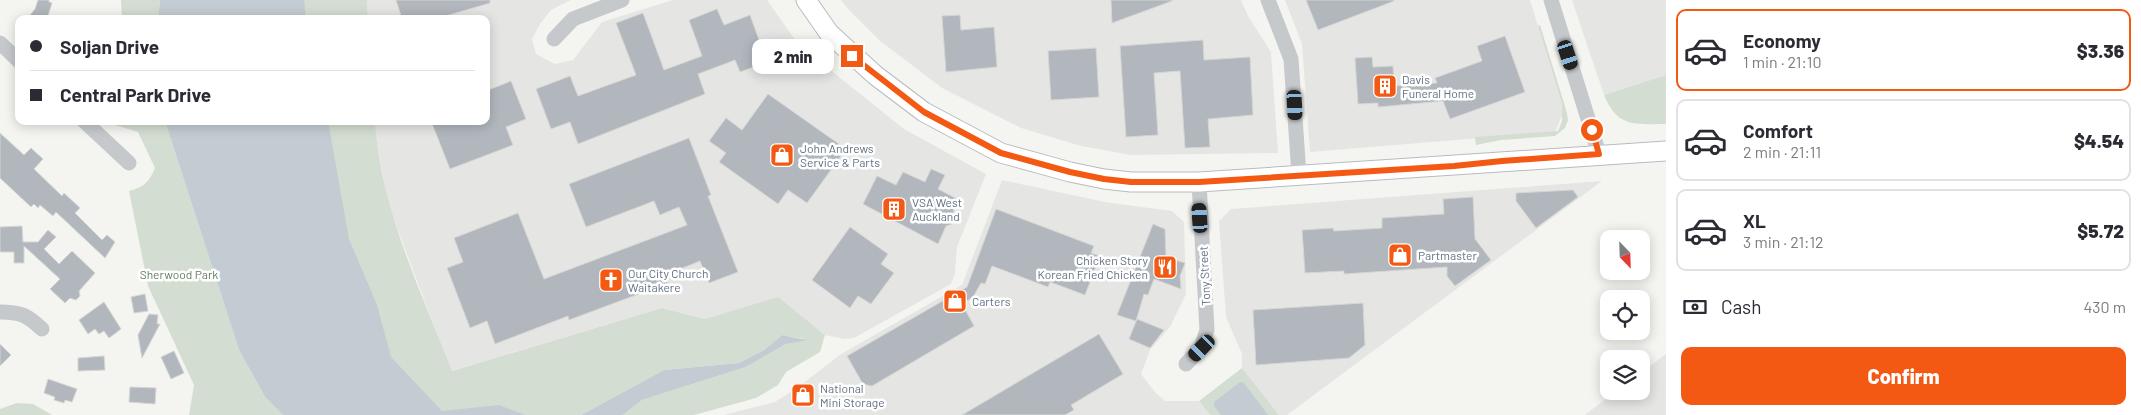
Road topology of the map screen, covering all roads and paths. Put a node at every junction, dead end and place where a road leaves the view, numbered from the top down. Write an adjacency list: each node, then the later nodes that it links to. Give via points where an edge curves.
1 (622, 0): 5 (street, via 573,19)
2 (806, 0): 13 (main road, via 829,32 875,75 924,112 1001,153 1104,179)
3 (1268, 0): 12 (street, via 1292,59)
4 (1551, 0): 10 (street)
5 (554, 39)
6 (0, 43): 7 (street)
7 (15, 57)
8 (88, 125): 11 (street)
9 (1666, 151): 10 (main road)
10 (1599, 154): 12 (main road)
11 (129, 163)
12 (1299, 175): 13 (main road)
13 (1199, 182): 16 (street, Tony Street, via 1206,330 1202,348)
14 (0, 312): 15 (street, via 23,314)
15 (42, 329)
16 (1186, 364)

